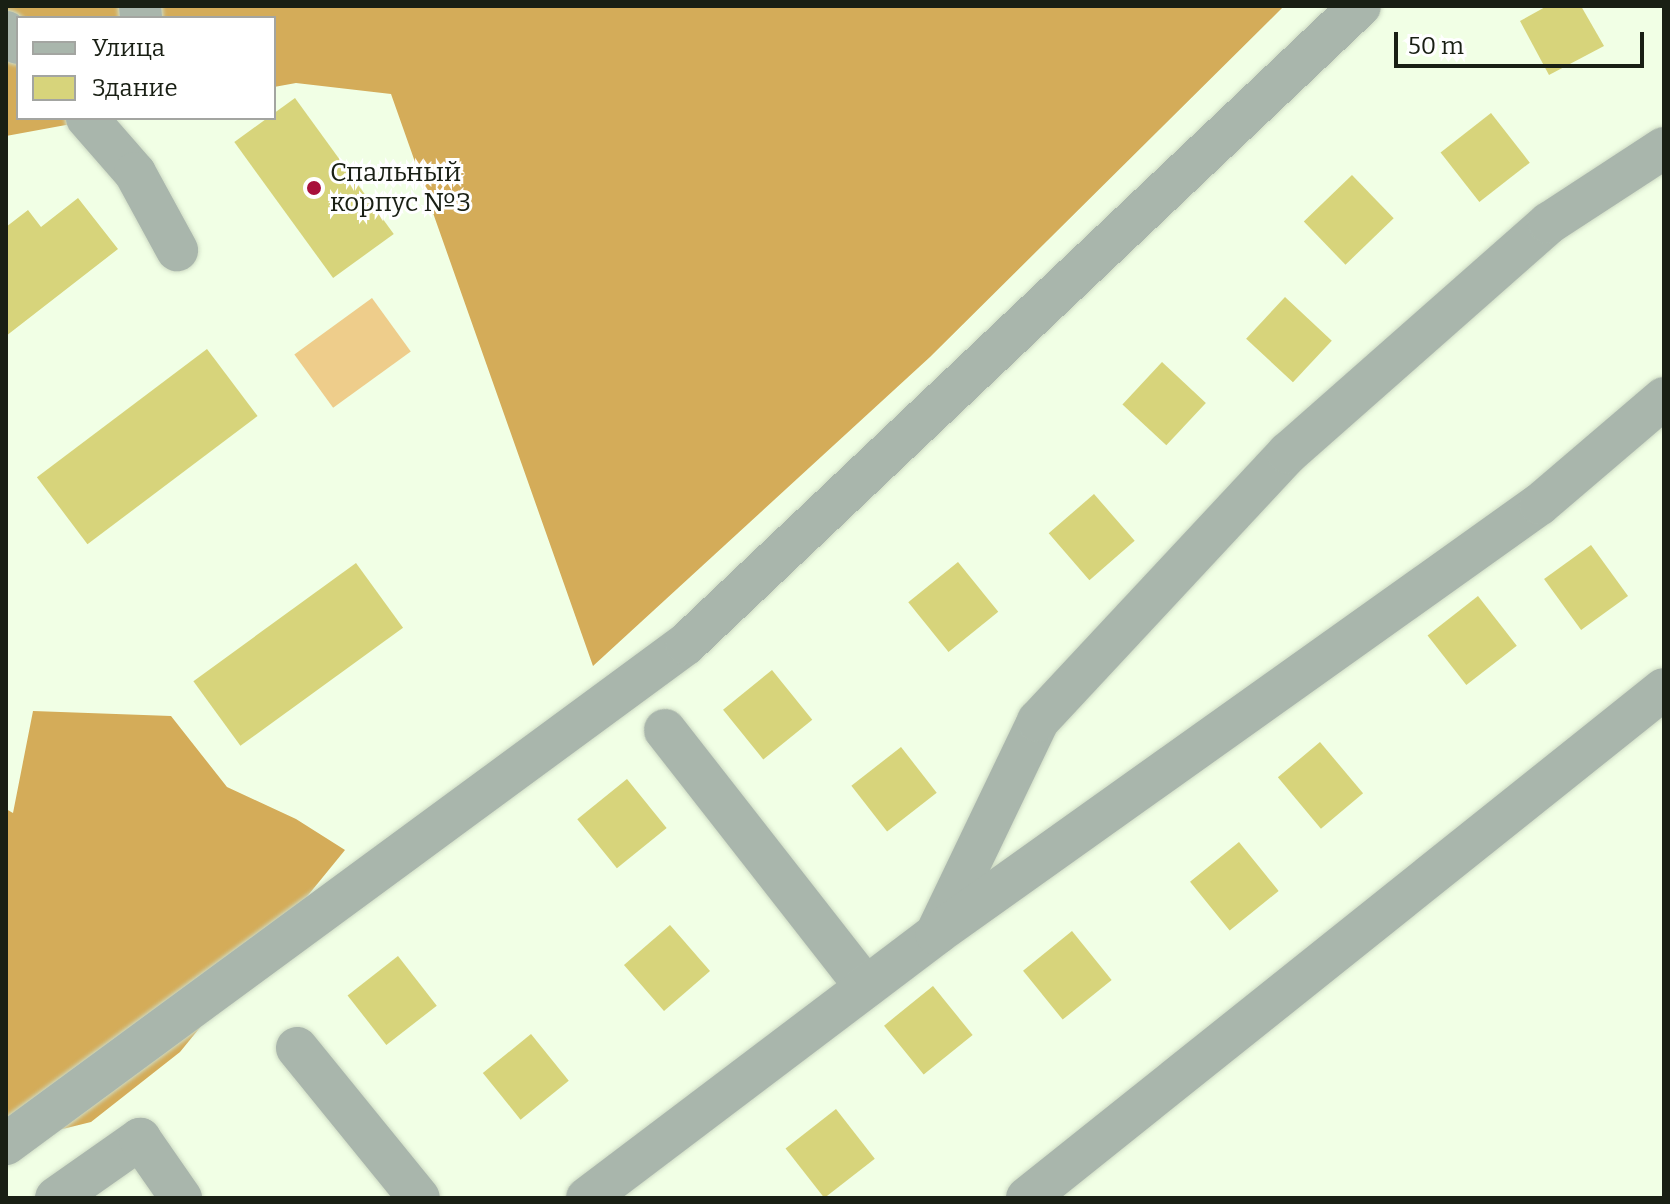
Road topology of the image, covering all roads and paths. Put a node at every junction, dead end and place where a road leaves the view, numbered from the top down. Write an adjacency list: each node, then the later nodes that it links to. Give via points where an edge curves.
1 (1360, 6): 13 (lane, via 686,644)
2 (89, 120): 5 (lane)
3 (131, 120): 5 (lane)
4 (1664, 148): 10 (lane, via 1549,223 1288,453 1038,721)
5 (135, 173): 6 (lane)
6 (177, 250)
7 (1664, 398): 10 (lane, via 1540,504)
8 (1664, 689): 18 (lane)
9 (665, 730): 11 (lane)
10 (936, 934): 11 (lane)
11 (866, 987): 17 (lane)
12 (297, 1048): 16 (lane)
13 (6, 1144)
14 (56, 1198): 15 (lane, via 140,1139)
15 (181, 1198)
16 (419, 1198)
17 (587, 1198)
18 (1027, 1198)

